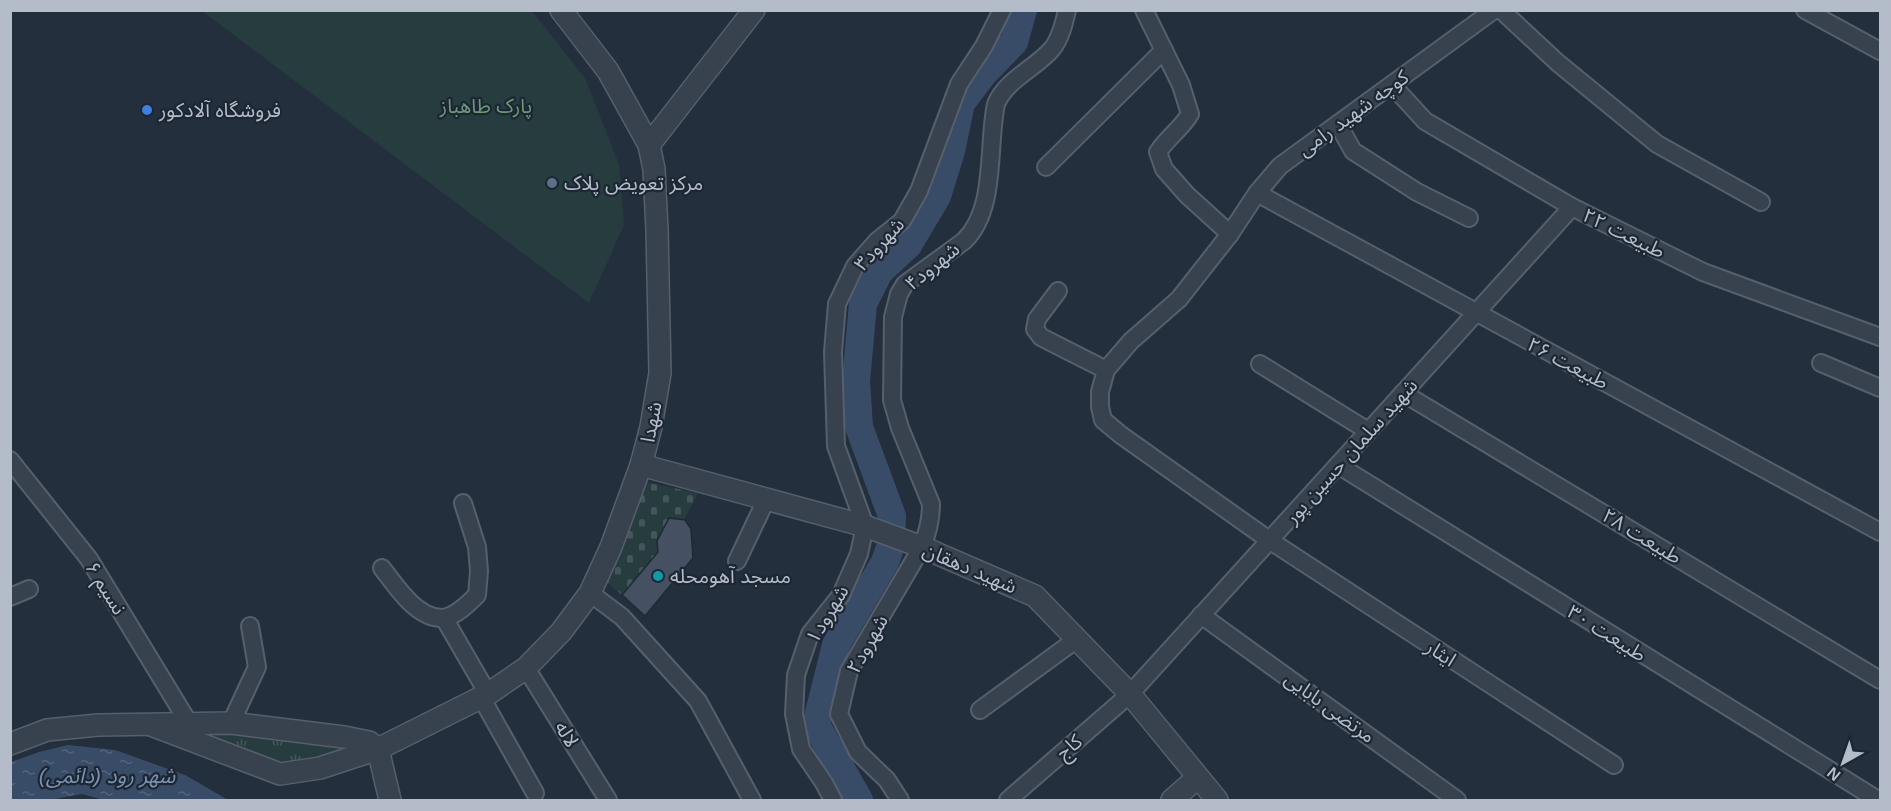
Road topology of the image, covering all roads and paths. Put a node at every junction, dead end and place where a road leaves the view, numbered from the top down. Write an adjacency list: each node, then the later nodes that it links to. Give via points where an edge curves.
1 (561, 10): 13 (street, شهدا, via 608,71)
2 (754, 10): 13 (street)
3 (1002, 10): 34 (street, شهرود۳, via 959,84 919,191 903,220 855,266 837,304 833,352 836,446)
4 (1067, 10): 37 (street, شهرود۴, via 1050,52 1001,93 996,104 987,192 980,221 964,241 905,284 894,309 892,400 931,504)
5 (1144, 10): 9 (street)
6 (1494, 10): 11 (street, کوچه شهید رامی)
7 (1501, 10): 16 (street, via 1558,63 1658,144)
8 (1805, 10): 10 (street)
9 (1164, 50): 14 (street); 19 (street, via 1190,114 1158,152 1164,170)
10 (1881, 51)
11 (1392, 85): 12 (street, کوچه شهید رامی); 17 (street, طبیعت ۲۲, via 1425,121)
12 (1338, 124): 15 (street, کوچه شهید رامی, via 1280,166); 18 (street, via 1353,151 1417,192)
13 (649, 144): 30 (street, شهدا, via 657,230 660,373)
14 (1046, 167)
15 (1257, 194): 19 (street, کوچه شهید رامی); 21 (street, طبیعت ۲۶)
16 (1761, 202)
17 (1572, 207): 21 (street, شهید سلمان حسین پور); 22 (street, طبیعت ۲۲, via 1703,272)
18 (1469, 218)
19 (1230, 234): 25 (street, کوچه شهید رامی, via 1179,298 1131,341)
20 (1058, 291): 25 (street, via 1037,319 1035,329 1041,337)
21 (1476, 313): 27 (street, شهید سلمان حسین پور); 35 (street, طبیعت ۲۶)
22 (1881, 337)
23 (1821, 363): 26 (street)
24 (1260, 364): 28 (street)
25 (1106, 370): 36 (street, ایثار, via 1100,392 1102,420)
26 (1881, 388)
27 (1403, 393): 28 (street, شهید سلمان حسین پور); 48 (street, طبیعت ۲۸)
28 (1368, 431): 31 (street, شهید سلمان حسین پور)
29 (10, 460): 54 (street, نسیم ۶, via 89,560)
30 (641, 465): 32 (street, شهید دهقان); 41 (street, شهدا)
31 (1338, 465): 36 (street, شهید سلمان حسین پور); 69 (street, طبیعت ۳۰)
32 (766, 500): 34 (street, شهید دهقان); 38 (street)
33 (463, 502): 44 (street, via 477,547 477,595 461,610)
34 (866, 526): 37 (street, شهید دهقان); 63 (street, شهرود۱, via 841,595 810,634 796,675 794,714 801,749)
35 (1881, 532)
36 (1269, 540): 43 (street, شهید سلمان حسین پور); 57 (street, ایثار)
37 (922, 546): 46 (street, شهید دهقان, via 1035,596); 64 (street, شهرود۲, via 849,671 839,714 858,752 887,780)
38 (737, 561)
39 (382, 568): 44 (street, via 425,615)
40 (29, 589): 42 (street)
41 (590, 592): 47 (street, شهدا, via 561,632); 62 (street, via 622,617 698,701)
42 (10, 597)
43 (1201, 615): 49 (street, شهید سلمان حسین پور); 68 (street, مرتضی بابایی)
44 (444, 618): 50 (street)
45 (250, 626): 52 (street, via 257,667)
46 (1077, 639): 49 (street, شهید دهقان); 51 (street)
47 (526, 668): 50 (street, شهدا); 61 (street, لاله)
48 (1881, 680)
49 (1130, 694): 58 (street, شهید دهقان); 65 (street, کاج)
50 (485, 695): 56 (street, شهدا); 59 (street)
51 (980, 710)
52 (231, 723): 54 (street); 56 (street, via 344,736 369,742)
53 (151, 725): 54 (street); 55 (street, via 74,726 47,730); 56 (street, شهدا, via 280,774 320,768)
54 (190, 725)
55 (10, 744)
56 (378, 749): 60 (street)
57 (1614, 765)
58 (1197, 778): 66 (street); 67 (street, شهید دهقان)
59 (535, 793)
60 (390, 801)
61 (608, 801)
62 (752, 801)
63 (832, 801)
64 (900, 801)
65 (1008, 801)
66 (1172, 801)
67 (1217, 801)
68 (1457, 801)
69 (1878, 801)

